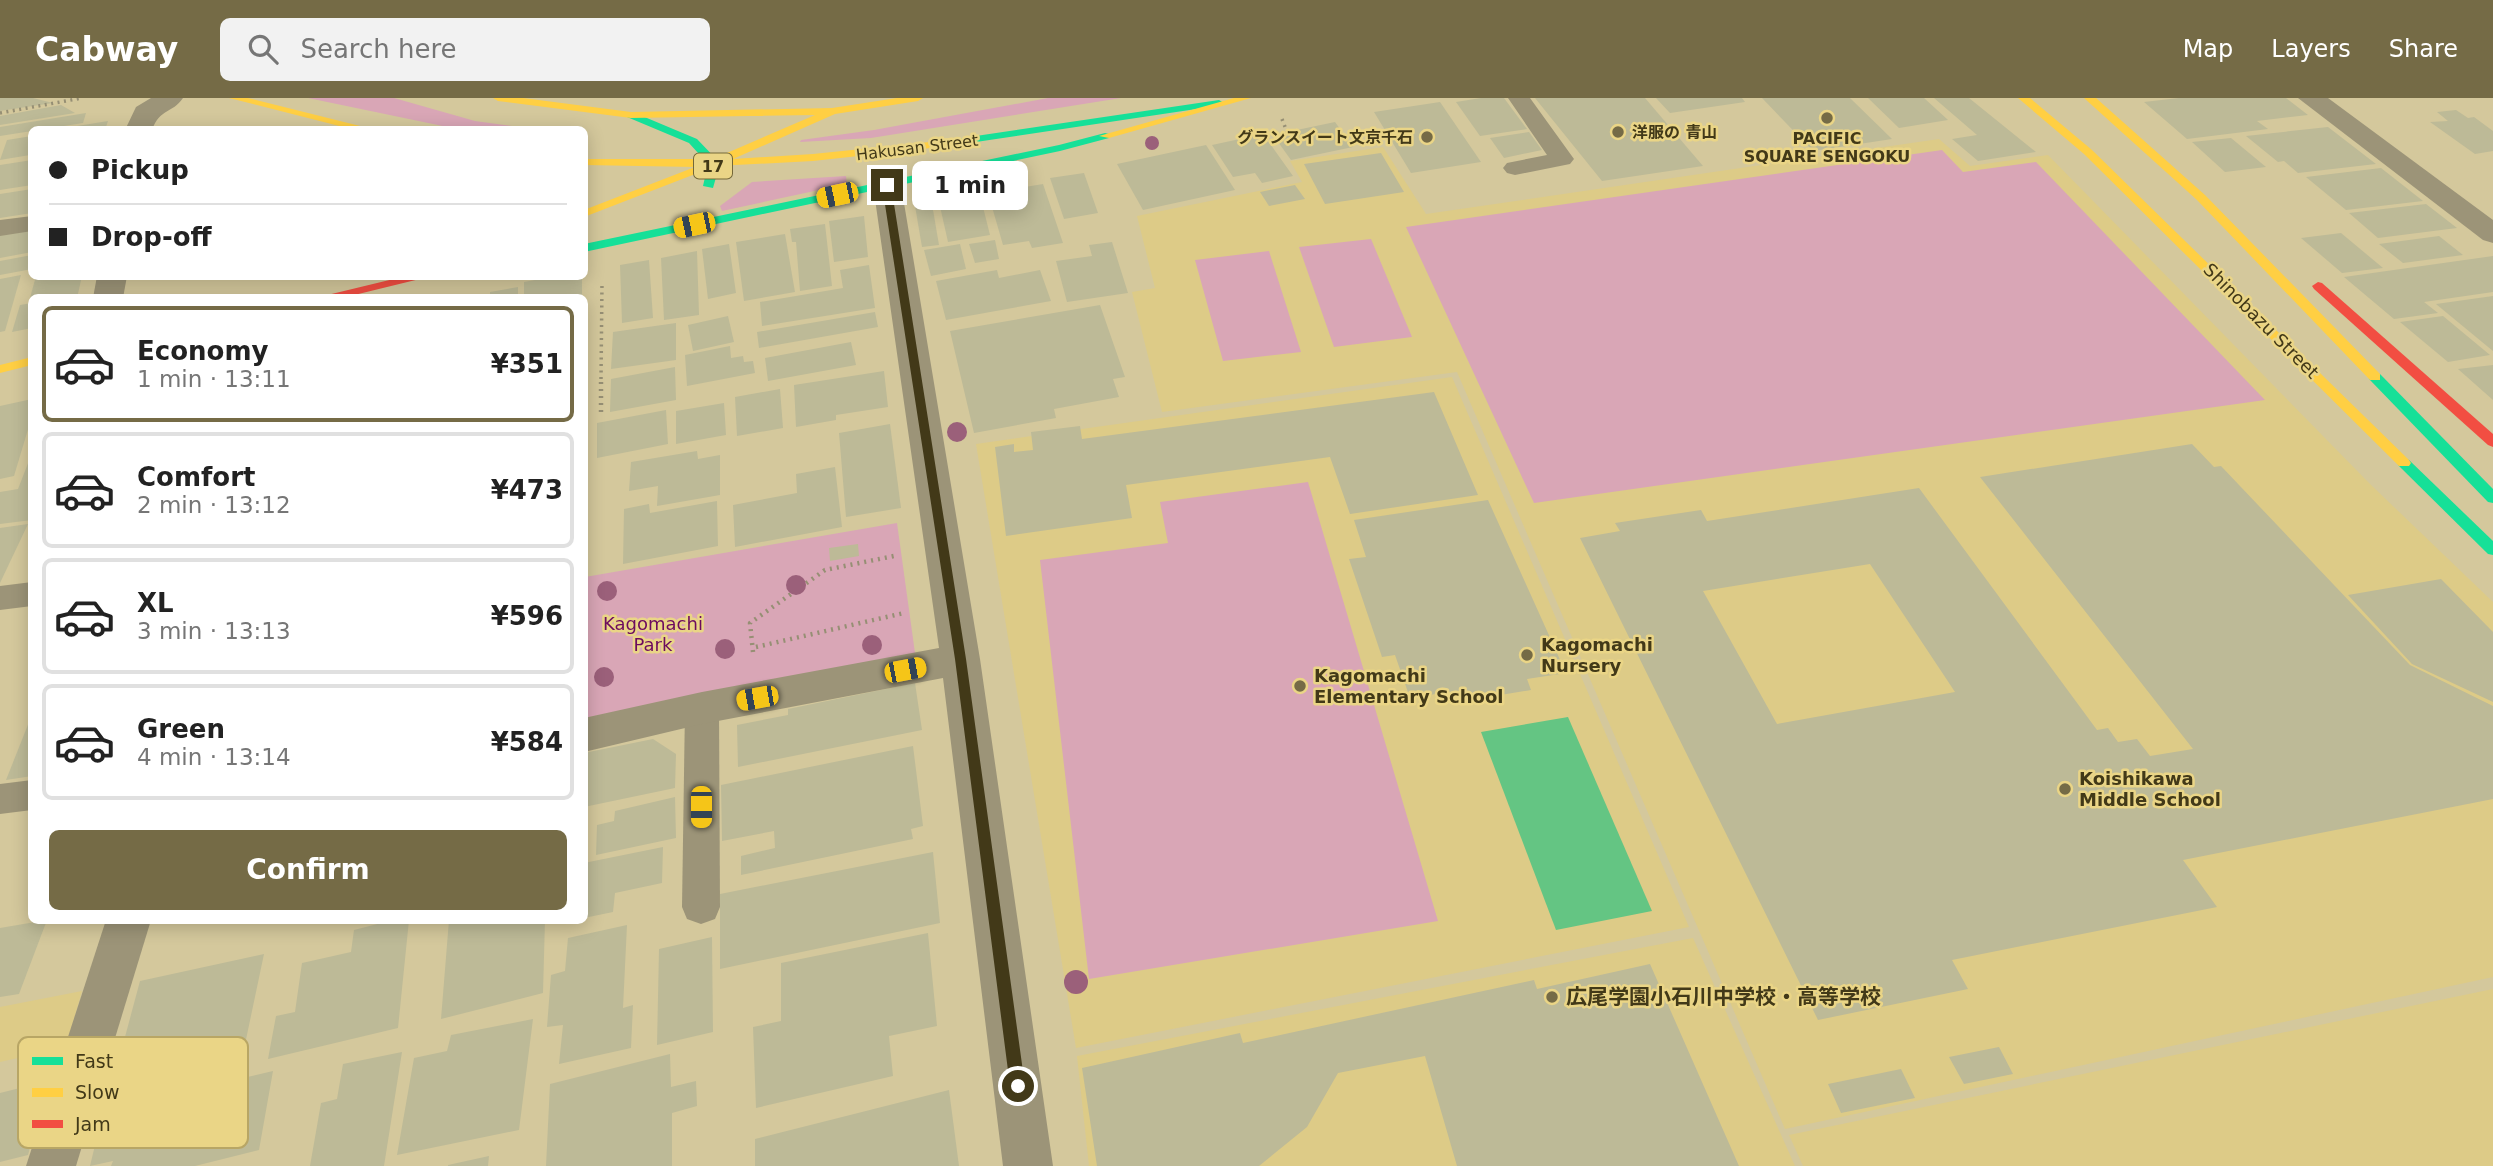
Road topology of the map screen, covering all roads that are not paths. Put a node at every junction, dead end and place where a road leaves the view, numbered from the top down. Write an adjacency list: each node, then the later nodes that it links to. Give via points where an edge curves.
1 (170, 98): 14 (street, via 145,113)
2 (234, 98): 15 (main road)
3 (918, 98): 10 (main road, 17)
4 (1246, 98): 11 (main road, Hakusan Street / 17)
5 (1519, 98): 18 (lane, via 1562,159)
6 (2023, 98): 37 (main road, Shinobazu Street, via 2088,152)
7 (2089, 98): 19 (main road)
8 (2311, 98): 25 (street)
9 (504, 99): 13 (main road)
10 (880, 101): 12 (main road, 17)
11 (1228, 101): 17 (main road, Hakusan Street, via 918,149); 20 (main road, 17, via 1059,148)
12 (832, 111): 13 (main road); 17 (main road, 17)
13 (632, 115): 17 (main road, 17, via 693,141)
14 (140, 126)
15 (353, 126)
16 (588, 162): 17 (main road, Hakusan Street)
17 (714, 163): 21 (main road, 17); 24 (main road, 17, via 710,184 693,207)
18 (1515, 168)
19 (2175, 172): 26 (main road); 36 (main road)
20 (887, 185): 24 (main road, 17); 40 (street)
21 (588, 212)
22 (28, 223): 23 (lane)
23 (0, 228)
24 (649, 234): 27 (main road, 17)
25 (2493, 234)
26 (2267, 240)
27 (588, 247)
28 (2308, 277): 35 (main road)
29 (379, 280): 31 (main road)
30 (407, 280): 32 (main road)
31 (336, 294)
32 (340, 294)
33 (28, 362): 34 (main road)
34 (0, 369)
35 (2493, 442)
36 (2493, 498)
37 (2493, 550)
38 (28, 594): 39 (lane)
39 (0, 598)
40 (960, 659): 41 (street); 50 (street)
41 (702, 708): 42 (street); 45 (lane)
42 (588, 734)
43 (28, 796): 44 (lane)
44 (0, 799)
45 (701, 907)
46 (128, 924): 47 (street)
47 (92, 1037)
48 (57, 1148): 49 (street)
49 (51, 1166)
50 (1028, 1166)

